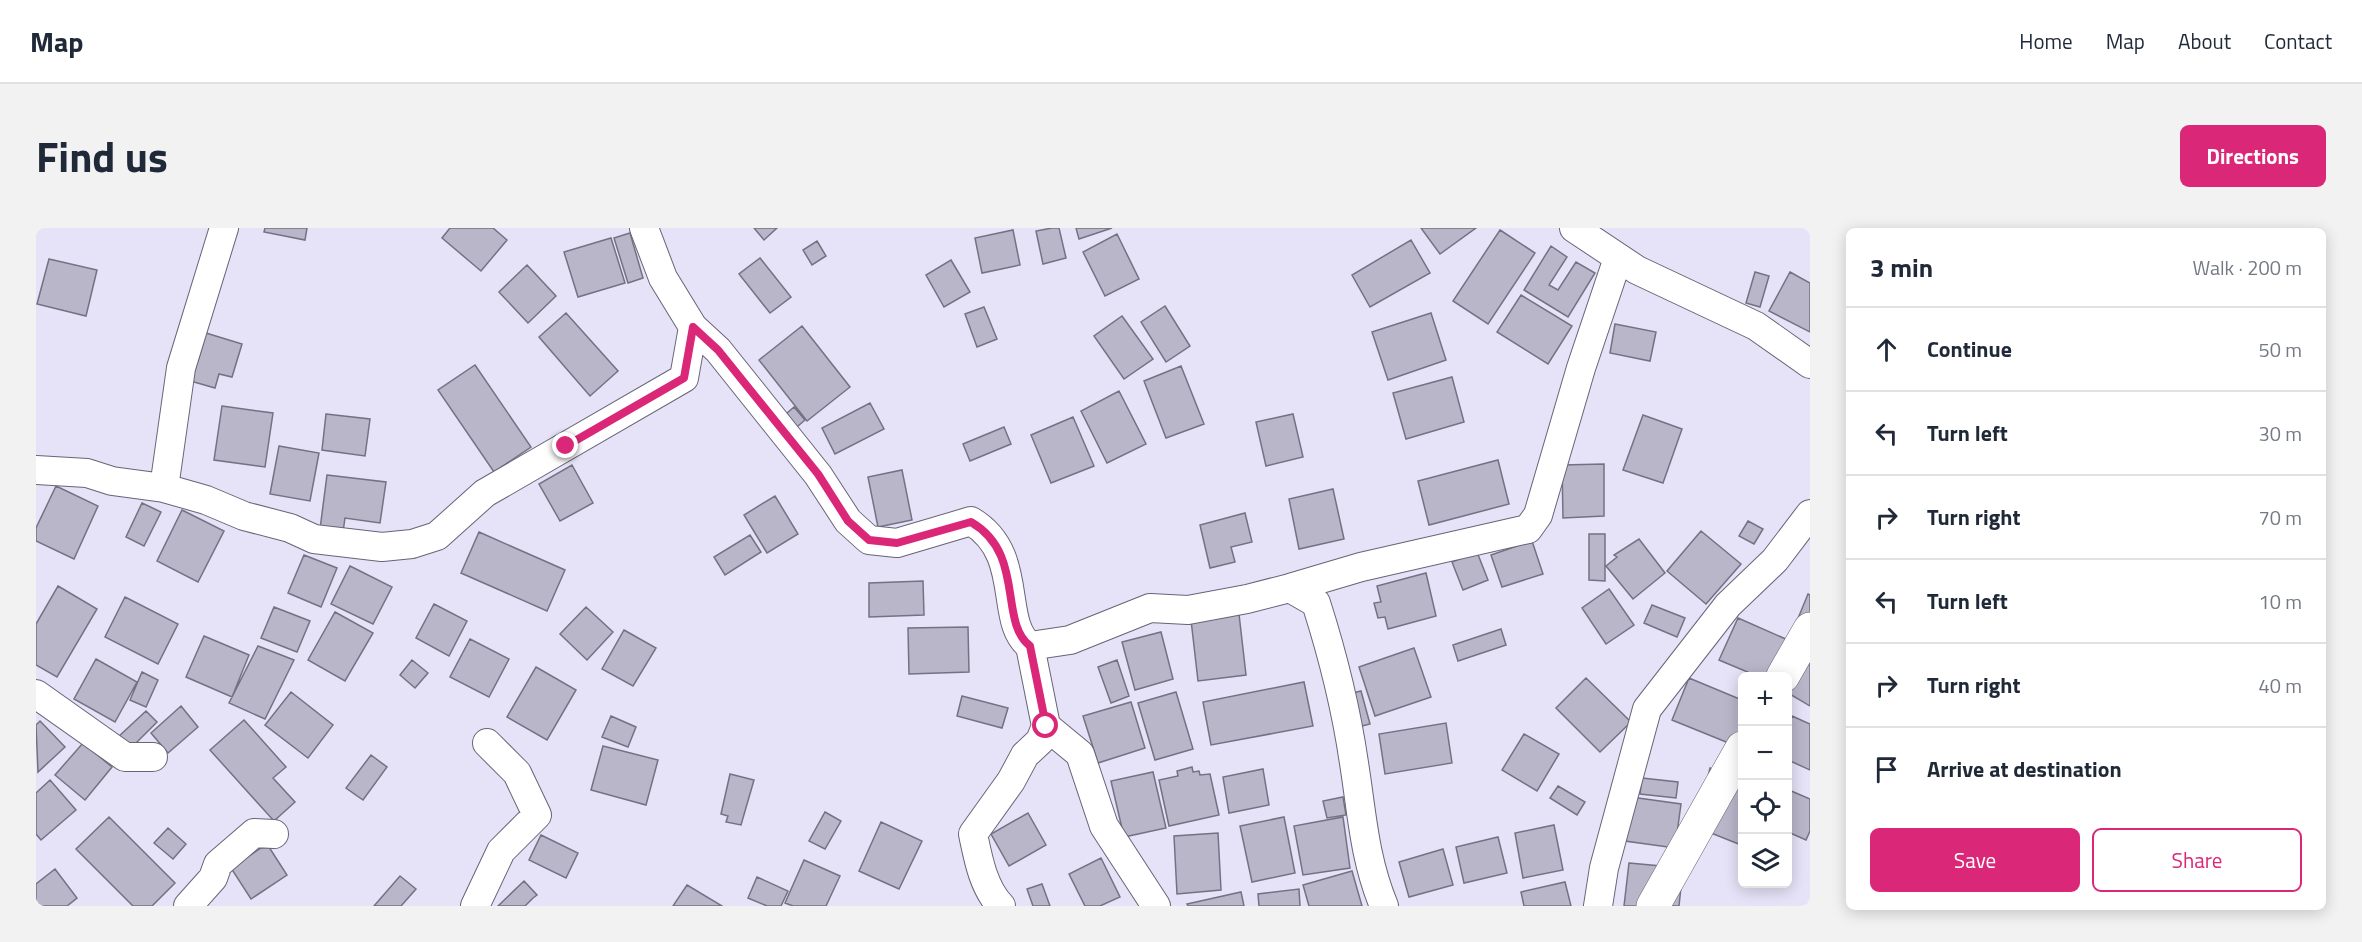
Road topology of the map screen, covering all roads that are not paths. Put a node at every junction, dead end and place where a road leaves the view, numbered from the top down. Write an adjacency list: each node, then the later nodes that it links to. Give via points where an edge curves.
1 (224, 228): 8 (street, via 181,368)
2 (644, 228): 5 (street, via 663,278)
3 (1574, 228): 4 (street)
4 (1618, 258): 6 (street, via 1756,326); 10 (street, via 1538,515 1528,529 1361,567)
5 (693, 327): 8 (street, via 684,378 485,493 429,539 382,547 314,539); 12 (street, via 718,350 818,474 848,521 869,540 897,543 971,522 986,530 1005,562 1016,619 1022,639)
6 (1810, 364)
7 (36, 470): 8 (street, via 87,473 112,481)
8 (164, 488)
9 (1810, 514): 25 (street, via 1775,560 1728,605 1647,709 1604,868)
10 (1290, 588): 12 (street, via 1188,610 1150,608 1070,640); 24 (street, via 1316,603 1330,647 1351,743 1361,825)
11 (1810, 629): 13 (highway)
12 (1030, 646): 15 (street)
13 (1785, 672)
14 (36, 694): 18 (street, via 124,757)
15 (1046, 726): 22 (street, via 1040,741 1025,755 973,834 980,869); 23 (street, via 1080,754 1104,826)
16 (487, 743): 21 (street, via 517,772 537,815 501,851)
17 (1738, 757): 26 (highway)
18 (153, 758)
19 (274, 834): 20 (street, via 254,833 218,864 213,878)
20 (188, 906)
21 (475, 906)
22 (1001, 906)
23 (1156, 906)
24 (1384, 906)
25 (1598, 906)
26 (1653, 906)

